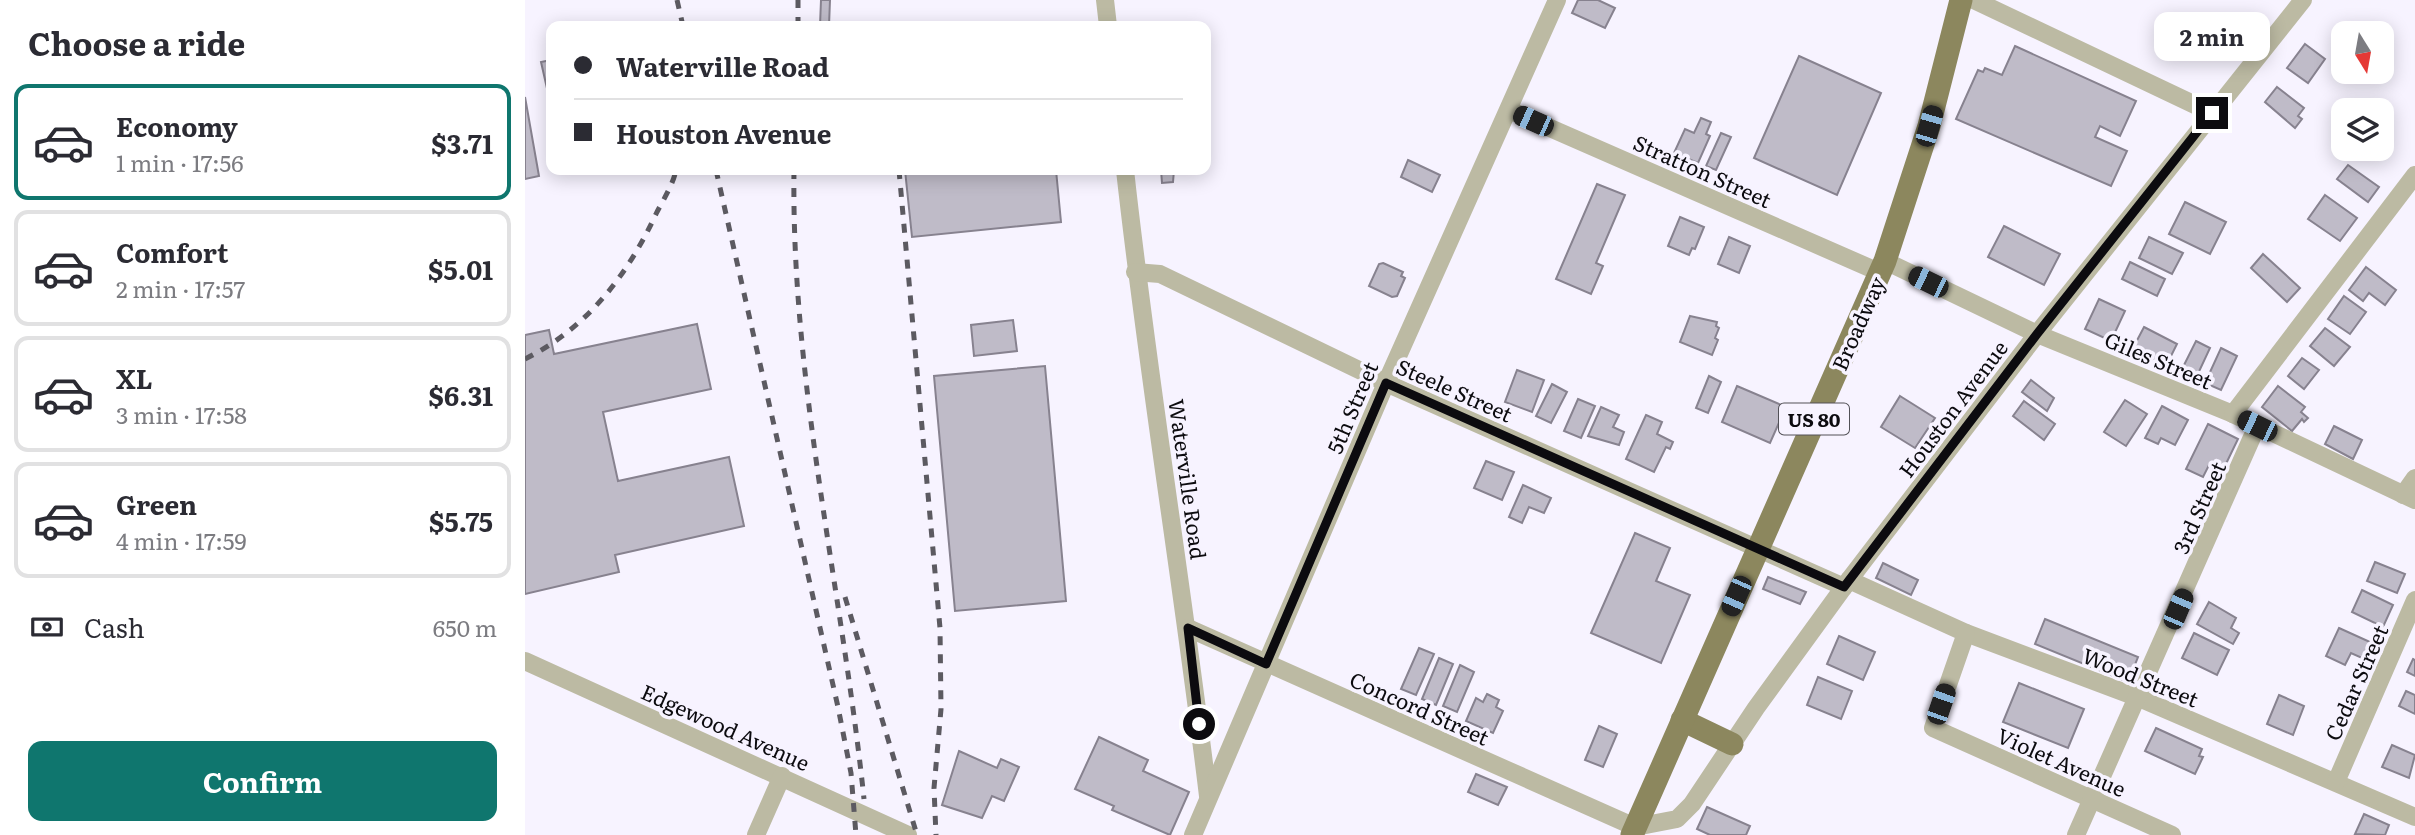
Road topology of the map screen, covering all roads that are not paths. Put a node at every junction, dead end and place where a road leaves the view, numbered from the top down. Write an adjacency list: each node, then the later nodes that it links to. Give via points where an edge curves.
1 (1105, 0): 6 (street)
2 (1557, 0): 7 (street, 5th Street)
3 (1961, 0): 11 (main road, Broadway / US 80, via 1933,114)
4 (1974, 0): 8 (street)
5 (2303, 0): 8 (street, Houston Avenue)
6 (1107, 21)
7 (1509, 110): 11 (street, Stratton Street); 14 (street, 5th Street)
8 (2212, 113): 13 (street, Houston Avenue)
9 (1125, 175): 12 (street, Waterville Road)
10 (2415, 175): 15 (street)
11 (1882, 267): 13 (street, Giles Street); 19 (main road, Broadway / US 80)
12 (1135, 272): 14 (street, Steele Street, via 1160,274); 22 (street, Waterville Road)
13 (2037, 334): 15 (street, Giles Street); 20 (street, Houston Avenue)
14 (1386, 383): 19 (street, Steele Street); 25 (street, 5th Street)
15 (2233, 414): 16 (street, Giles Street)
16 (2257, 426): 18 (street, Giles Street); 26 (street, 3rd Street)
17 (2415, 478): 18 (street)
18 (2409, 497)
19 (1756, 550): 20 (street, Wood Street); 27 (main road, Broadway / US 80)
20 (1846, 583): 23 (street, Wood Street); 28 (street, Houston Avenue)
21 (2415, 600): 30 (street, Cedar Street)
22 (1188, 628): 25 (street, Concord Street); 31 (street, Waterville Road)
23 (1966, 633): 26 (street, Wood Street); 32 (street, Violet Avenue, via 1933,728)
24 (525, 660): 29 (street, Edgewood Avenue)
25 (1266, 664): 31 (street, 5th Street); 35 (street, Concord Street)
26 (2139, 698): 30 (street, Wood Street); 32 (street, 3rd Street)
27 (1682, 720): 28 (main road); 35 (main road, Broadway / US 80)
28 (1732, 744): 33 (street, Houston Avenue)
29 (782, 776): 36 (street); 37 (street, Edgewood Avenue)
30 (2336, 782): 34 (street, Wood Street)
31 (1208, 796): 38 (street, 5th Street)
32 (2091, 800): 40 (street, 3rd Street); 41 (street, Violet Avenue)
33 (1692, 804): 35 (street, Houston Avenue, via 1677,819); 39 (street)
34 (2415, 817)
35 (1633, 831)
36 (756, 835)
37 (908, 835)
38 (1193, 835)
39 (1670, 835)
40 (2076, 835)
41 (2172, 835)

